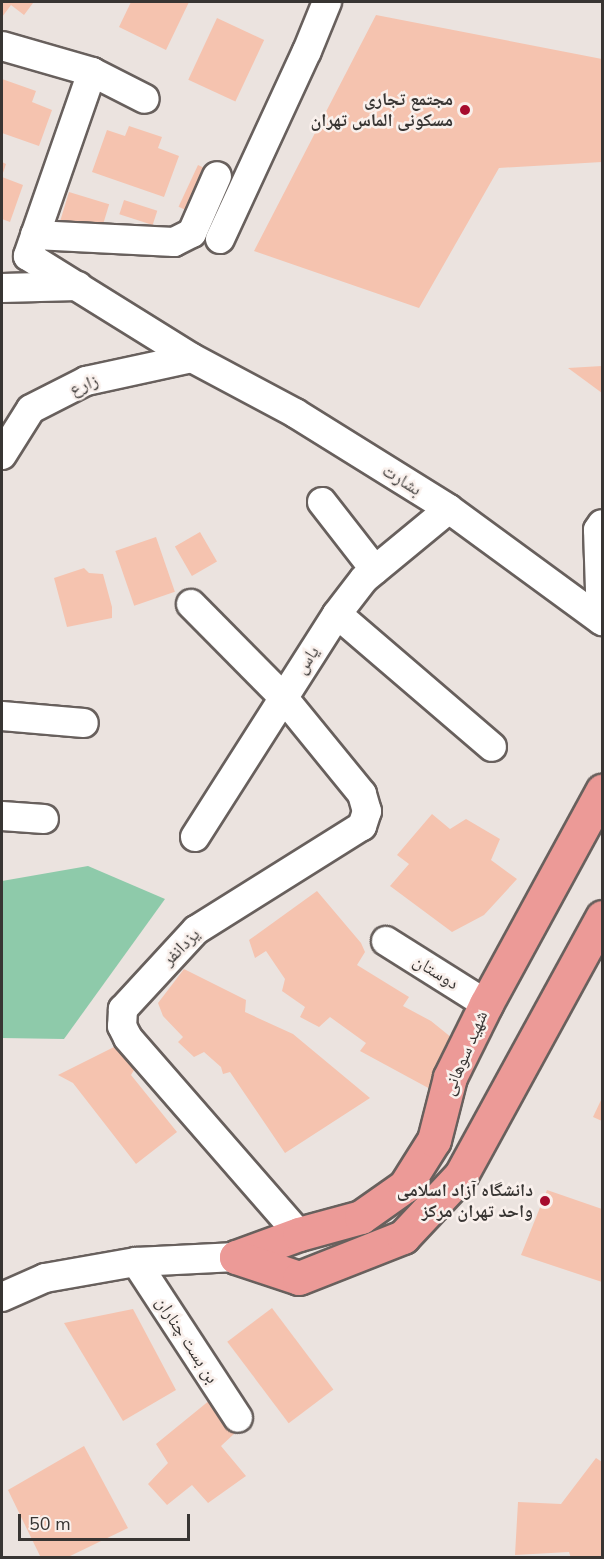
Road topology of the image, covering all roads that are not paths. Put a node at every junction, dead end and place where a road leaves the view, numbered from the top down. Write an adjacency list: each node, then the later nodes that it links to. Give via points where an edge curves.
1 (327, 2): 7 (street)
2 (2, 46): 3 (street)
3 (92, 72): 4 (street); 6 (street)
4 (145, 99)
5 (217, 176): 6 (street, via 192,233 174,242)
6 (35, 235): 8 (street, بشارت, via 28,256)
7 (220, 239)
8 (78, 286): 9 (street); 10 (street, بشارت)
9 (2, 288)
10 (192, 358): 11 (street, زارع, via 86,381 31,409); 13 (street, بشارت, via 295,413)
11 (2, 455)
12 (322, 502): 15 (street)
13 (449, 509): 15 (street, یاس); 18 (street, بشارت)
14 (603, 524): 18 (street, بشارت, via 598,530)
15 (375, 570): 17 (street, یاس)
16 (191, 604): 19 (street, یزدانفر)
17 (337, 614): 19 (street, یاس); 22 (street)
18 (602, 620)
19 (284, 697): 26 (street, یاس); 30 (street, یزدانفر, via 362,794 367,811 362,826 196,930 123,1009 122,1026 128,1038)
20 (2, 716): 21 (street)
21 (84, 723)
22 (492, 747)
23 (603, 791): 29 (main road, شهید سوهانی)
24 (2, 816): 25 (street)
25 (44, 819)
26 (195, 837)
27 (603, 917): 31 (main road, شهید سوهانی, via 461,1175 403,1237 299,1278)
28 (386, 941): 29 (street, دوستان)
29 (486, 1004): 30 (main road, شهید سوهانی, via 450,1077 434,1140 405,1186 361,1217)
30 (299, 1234): 31 (main road, شهید سوهانی)
31 (236, 1257): 32 (street, شهید سوهانی)
32 (136, 1262): 33 (street, شهید سوهانی, via 45,1278); 34 (street, بن بست چناران)
33 (4, 1292)
34 (238, 1418)

